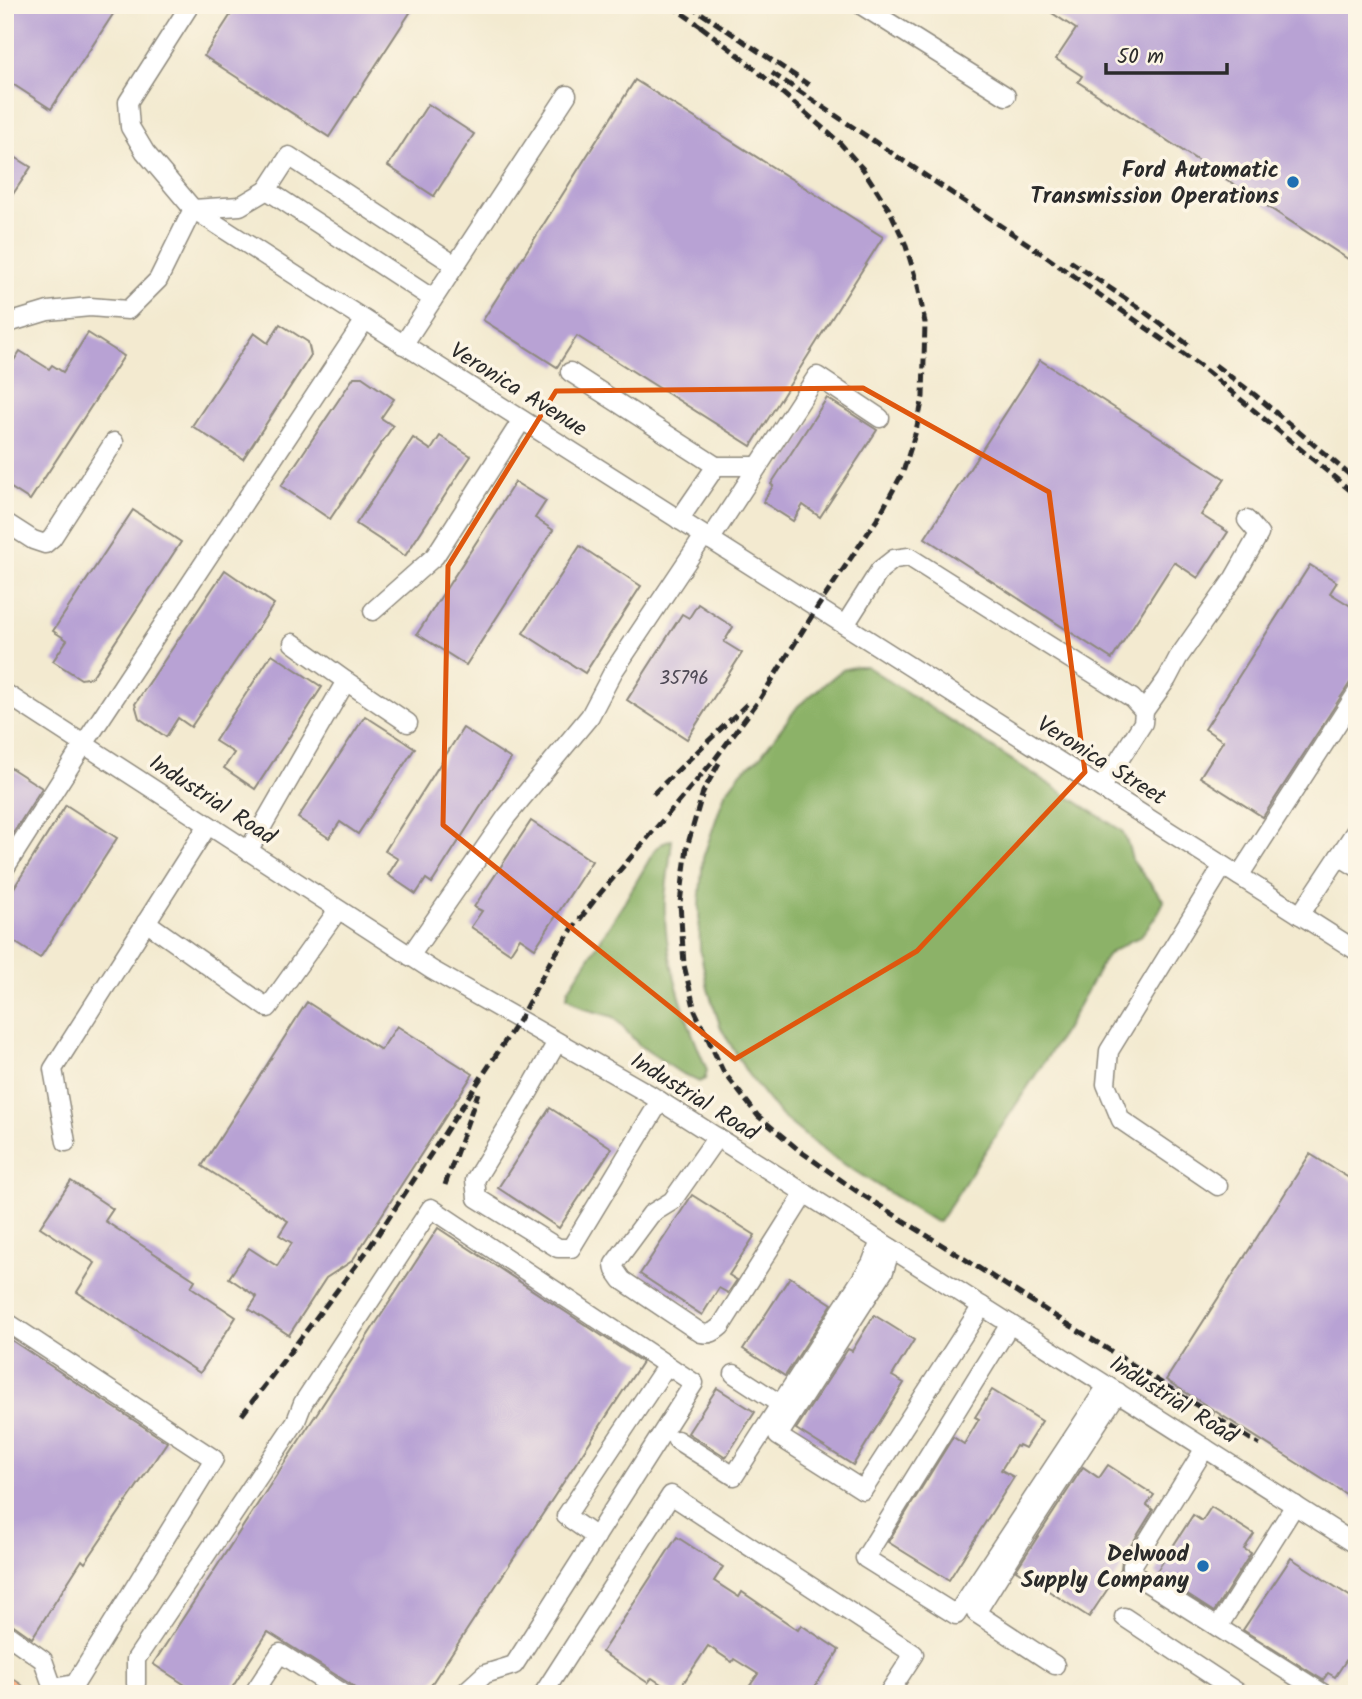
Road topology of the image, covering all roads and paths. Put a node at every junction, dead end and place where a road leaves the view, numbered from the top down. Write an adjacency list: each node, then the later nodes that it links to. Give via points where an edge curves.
1 (190, 5): 6 (street, Veronica Avenue, via 128,102 131,127 145,152)
2 (861, 5): 4 (street)
3 (567, 95): 7 (street)
4 (1006, 96)
5 (267, 190): 6 (street, via 240,206); 7 (street, via 289,156); 8 (street)
6 (193, 209): 9 (street, Veronica Avenue); 10 (street, via 158,280 128,310 48,311)
7 (455, 265): 8 (street)
8 (433, 299): 11 (street)
9 (365, 320): 11 (street, Veronica Avenue); 31 (street)
10 (5, 324)
11 (403, 345): 14 (street, Veronica Avenue)
12 (570, 372): 16 (street)
13 (880, 418): 17 (street, via 817,376)
14 (522, 420): 18 (street, Veronica Avenue); 23 (street, via 435,556)
15 (114, 442): 20 (street, via 45,544)
16 (716, 466): 17 (street); 18 (street)
17 (758, 466): 21 (street)
18 (679, 520): 21 (street, Veronica Avenue)
19 (1247, 520): 29 (street, via 1259,534)
20 (5, 522)
21 (707, 538): 22 (street, Veronica Avenue); 45 (street, via 612,672 590,716 507,816)
22 (821, 610): 24 (street, Veronica Street)
23 (373, 611)
24 (845, 625): 29 (street, via 880,570 894,559 909,557 1132,698); 32 (street, Veronica Street)
25 (293, 643): 26 (street)
26 (346, 681): 30 (street); 35 (street)
27 (5, 693): 31 (street, Industrial Road)
28 (1357, 693): 40 (street)
29 (1144, 711): 32 (street, via 1143,723)
30 (408, 723)
31 (84, 744): 33 (street, Industrial Road); 39 (street)
32 (1101, 788): 37 (street, Veronica Street)
33 (208, 825): 35 (street, Industrial Road); 43 (street)
34 (1357, 829): 36 (street)
35 (248, 851): 41 (street, Industrial Road)
36 (1339, 856): 38 (street); 42 (street)
37 (1223, 866): 40 (street, Veronica Street); 50 (street, via 1109,1051 1106,1084 1121,1120)
38 (1357, 867)
39 (5, 868)
40 (1239, 876): 42 (street, Veronica Street)
41 (338, 910): 43 (street, via 268,1008); 45 (street, Industrial Road)
42 (1300, 915): 44 (street, Veronica Street)
43 (146, 922): 49 (street, via 53,1069)
44 (1357, 951)
45 (410, 956): 46 (street, Industrial Road)
46 (557, 1042): 47 (street, Industrial Road); 47 (street, via 475,1180 477,1198 558,1248 570,1248)
47 (660, 1101): 48 (street, Industrial Road)
48 (716, 1137): 51 (street, Industrial Road); 51 (street, via 672,1200 651,1214 614,1264 622,1280 701,1333 708,1335 721,1326)
49 (66, 1142)
50 (1218, 1186)
51 (805, 1193): 52 (street, Industrial Road)
52 (886, 1244): 53 (street, Industrial Road); 53 (street, via 884,1271 778,1436 863,1490); 59 (street)
53 (982, 1306): 55 (street, Industrial Road)
54 (5, 1321): 70 (street, via 214,1459 75,1684)
55 (1010, 1324): 58 (street, Industrial Road); 58 (street, via 865,1558 956,1615)
56 (667, 1365): 63 (street, via 695,1383); 63 (street, via 566,1516); 71 (street, via 431,1208 303,1403 296,1421 136,1659)
57 (734, 1374): 59 (street)
58 (1112, 1389): 61 (street, Industrial Road); 68 (street, via 976,1613)
59 (780, 1404): 60 (street, via 734,1476)
60 (677, 1440)
61 (1205, 1448): 62 (street, Industrial Road); 66 (street, via 1132,1571)
62 (1295, 1505): 64 (street, Industrial Road); 66 (street)
63 (596, 1536): 75 (street, via 514,1665 485,1674)
64 (1357, 1545)
65 (1124, 1617): 78 (street)
66 (1218, 1627): 79 (street)
67 (5, 1633): 70 (street, via 44,1660)
68 (1055, 1665)
69 (5, 1688): 72 (main road)
70 (51, 1691)
71 (139, 1691)
72 (14, 1694)
73 (253, 1694): 74 (street, via 280,1653)
74 (344, 1694)
75 (463, 1694)
76 (543, 1694): 77 (street, via 671,1495 914,1654)
77 (888, 1694)
78 (1240, 1694)
79 (1324, 1694)

